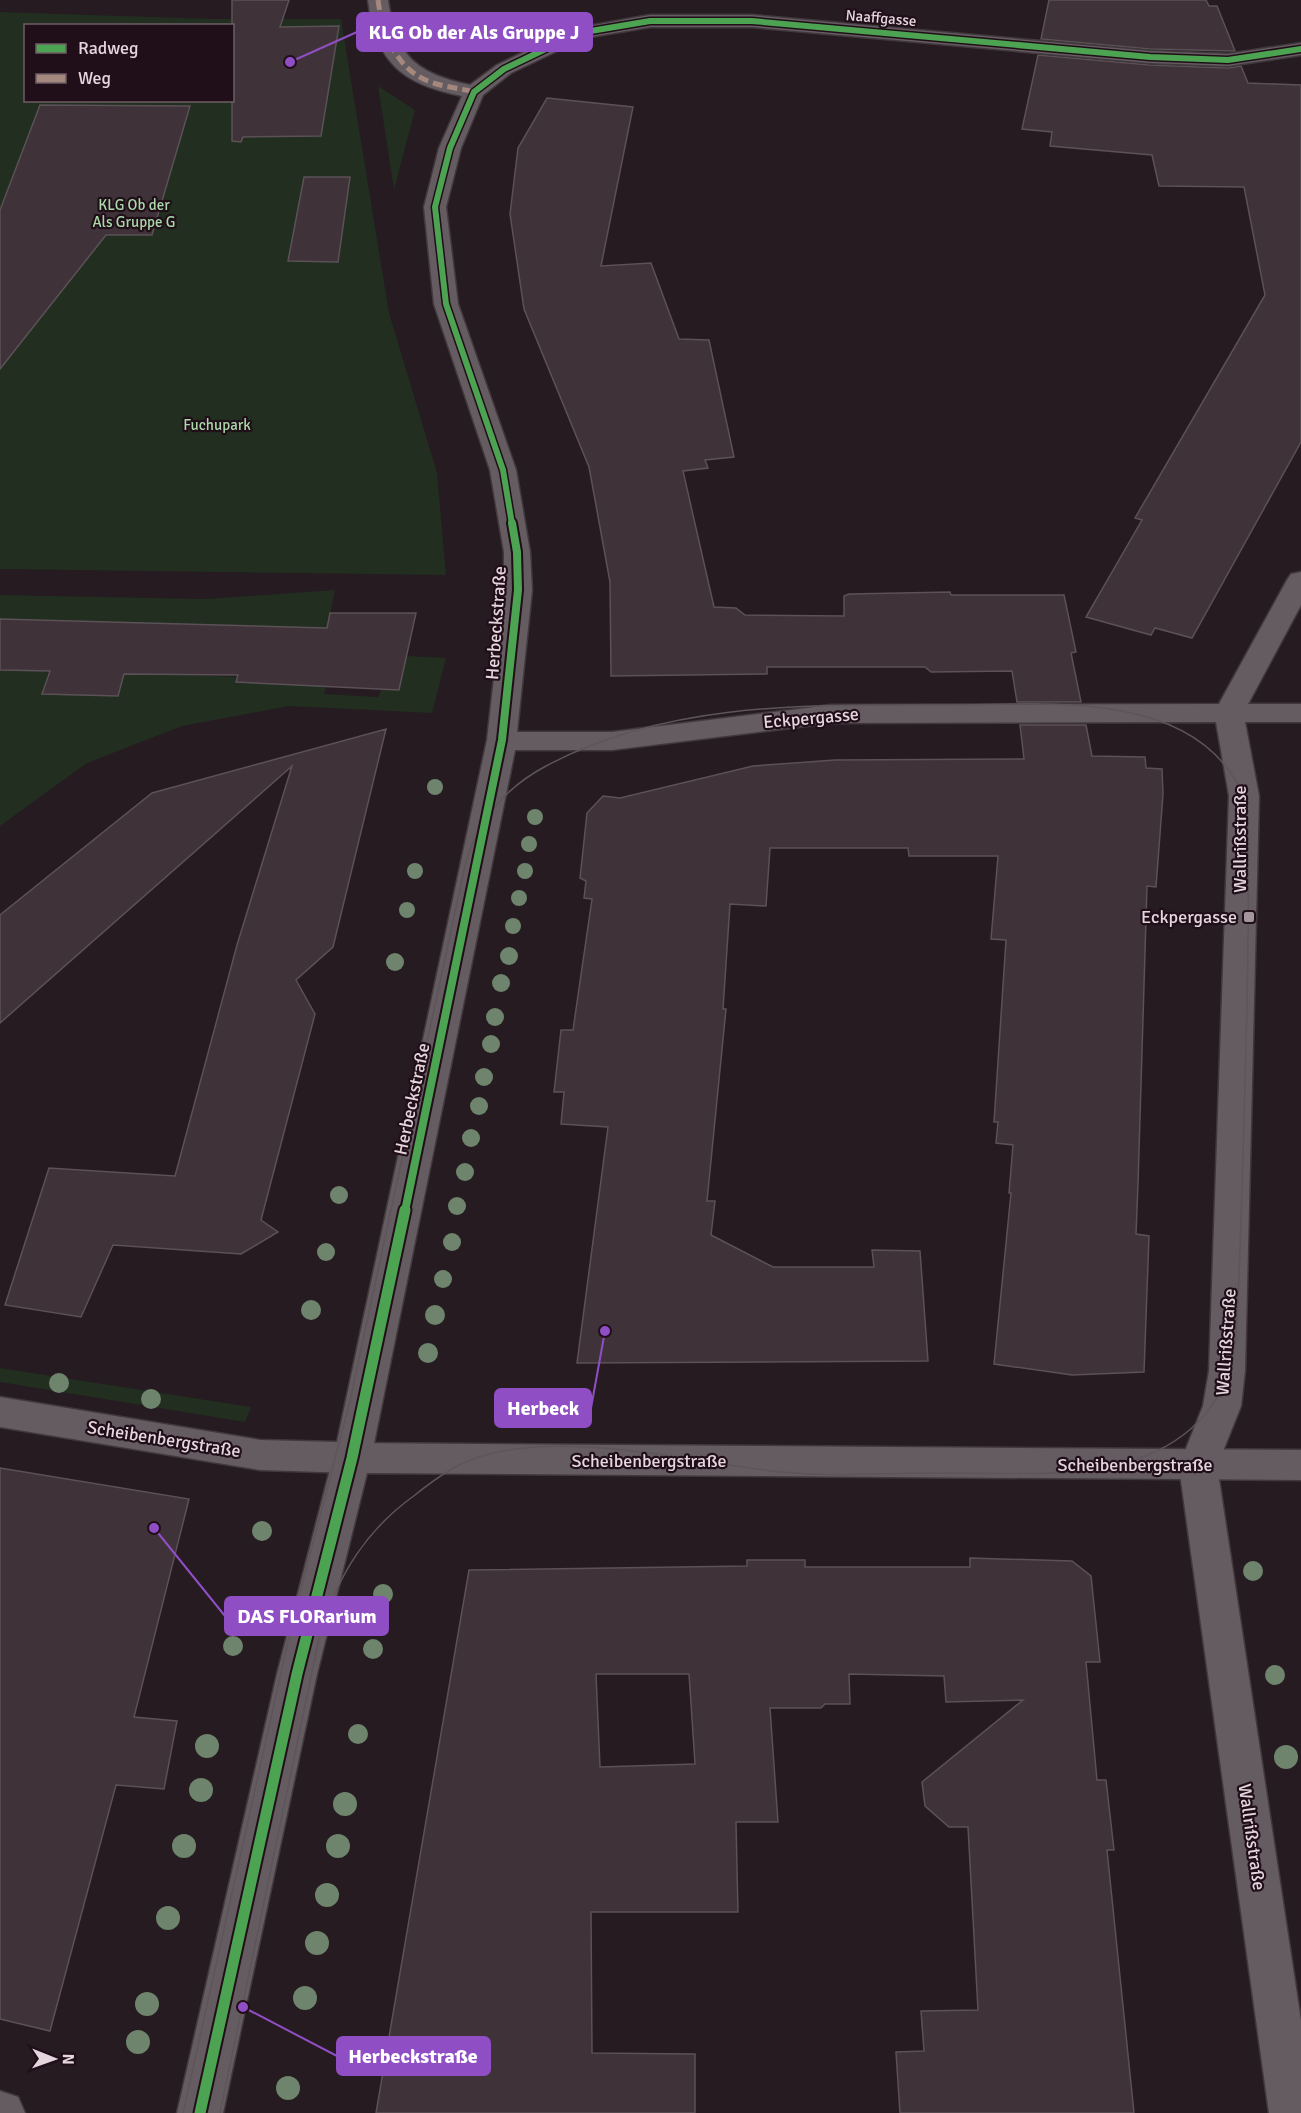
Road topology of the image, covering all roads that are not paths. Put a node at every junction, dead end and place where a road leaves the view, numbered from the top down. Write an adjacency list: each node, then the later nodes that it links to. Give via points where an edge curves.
1 (378, 0): 3 (street, via 393,54 424,79)
2 (1301, 49): 3 (street, Naaffgasse, via 1228,60 1150,57 752,21 650,21 579,33 504,69)
3 (474, 92): 7 (street, Herbeckstraße, via 450,148 435,207 446,304 503,470 517,552 518,590)
4 (1301, 580): 5 (street)
5 (1229, 713): 6 (street, Eckpergasse); 7 (street, Eckpergasse, via 868,713 796,716 598,743); 11 (street, Wallrißstraße, via 1244,796 1227,1371 1222,1406)
6 (1301, 713)
7 (502, 740): 9 (street, Herbeckstraße)
8 (0, 1412): 9 (street, Scheibenbergstraße, via 260,1455)
9 (352, 1458): 11 (street, Scheibenbergstraße); 12 (street, Herbeckstraße, via 297,1674)
10 (1301, 1465): 11 (street, Scheibenbergstraße)
11 (1198, 1466): 13 (street, Wallrißstraße)
12 (200, 2113)
13 (1292, 2113)

